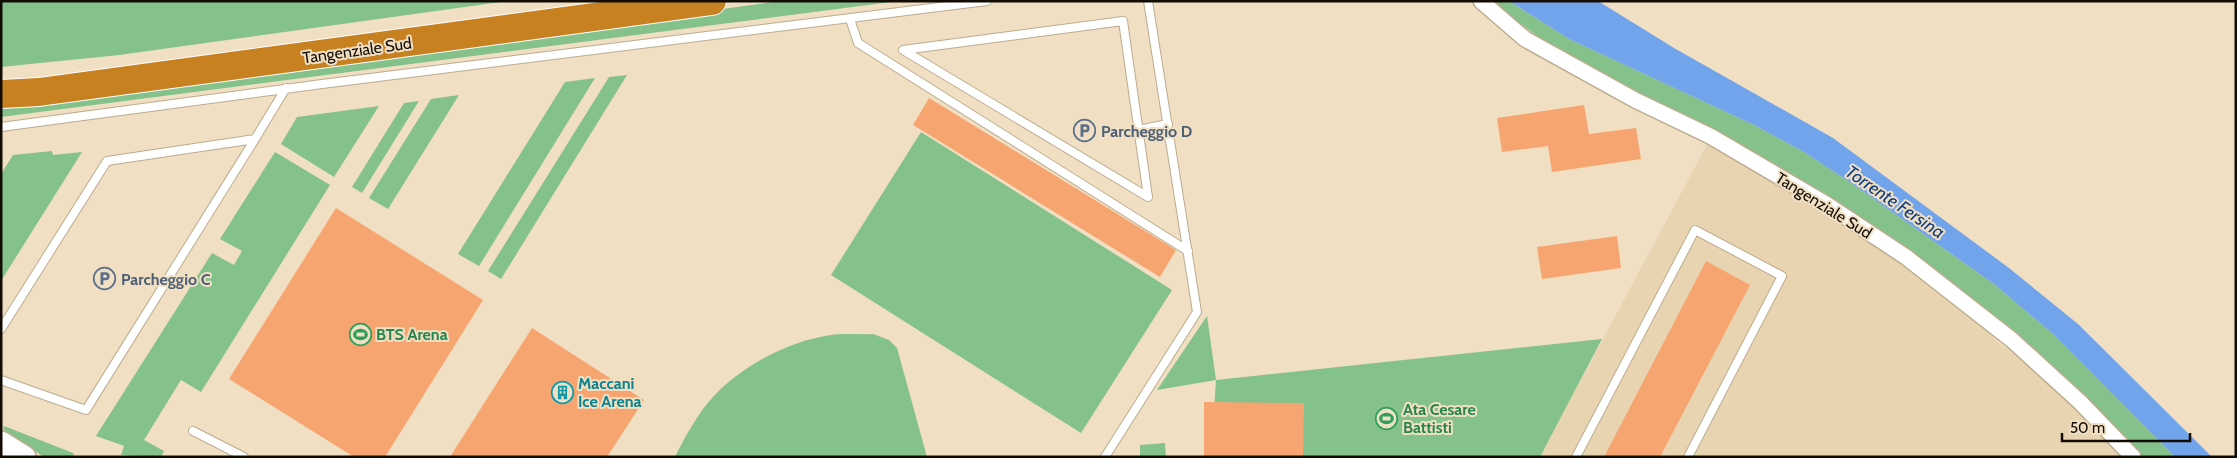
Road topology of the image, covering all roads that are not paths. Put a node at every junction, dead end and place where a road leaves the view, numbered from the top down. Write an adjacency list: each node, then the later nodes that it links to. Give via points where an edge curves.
1 (575, 1): 7 (highway, Tangenziale Sud)
2 (712, 1): 9 (highway, Tangenziale Sud, via 315,56 39,92)
3 (987, 1): 6 (lane)
4 (1148, 1): 10 (lane)
5 (1481, 1): 25 (street, Tangenziale Sud, via 1525,39 1635,100 1710,136 1826,204 1906,258 2012,340 2080,402)
6 (850, 19): 8 (lane); 14 (lane, via 858,43)
7 (1, 77)
8 (286, 88): 11 (lane); 13 (lane)
9 (1, 94)
10 (1168, 124): 12 (lane); 14 (lane)
11 (1, 126)
12 (1138, 130): 12 (lane, via 1148,197 904,50 1124,21)
13 (255, 139): 15 (lane, via 106,161); 16 (lane, via 86,410)
14 (1188, 251): 22 (lane, via 1197,312)
15 (1, 329)
16 (1, 380)
17 (193, 431): 19 (lane)
18 (1, 442): 20 (street)
19 (229, 453): 21 (lane)
20 (25, 457)
21 (244, 457)
22 (1105, 457)
23 (1576, 457): 24 (lane, via 1695,230 1782,276)
24 (1688, 457)
25 (2133, 457)

